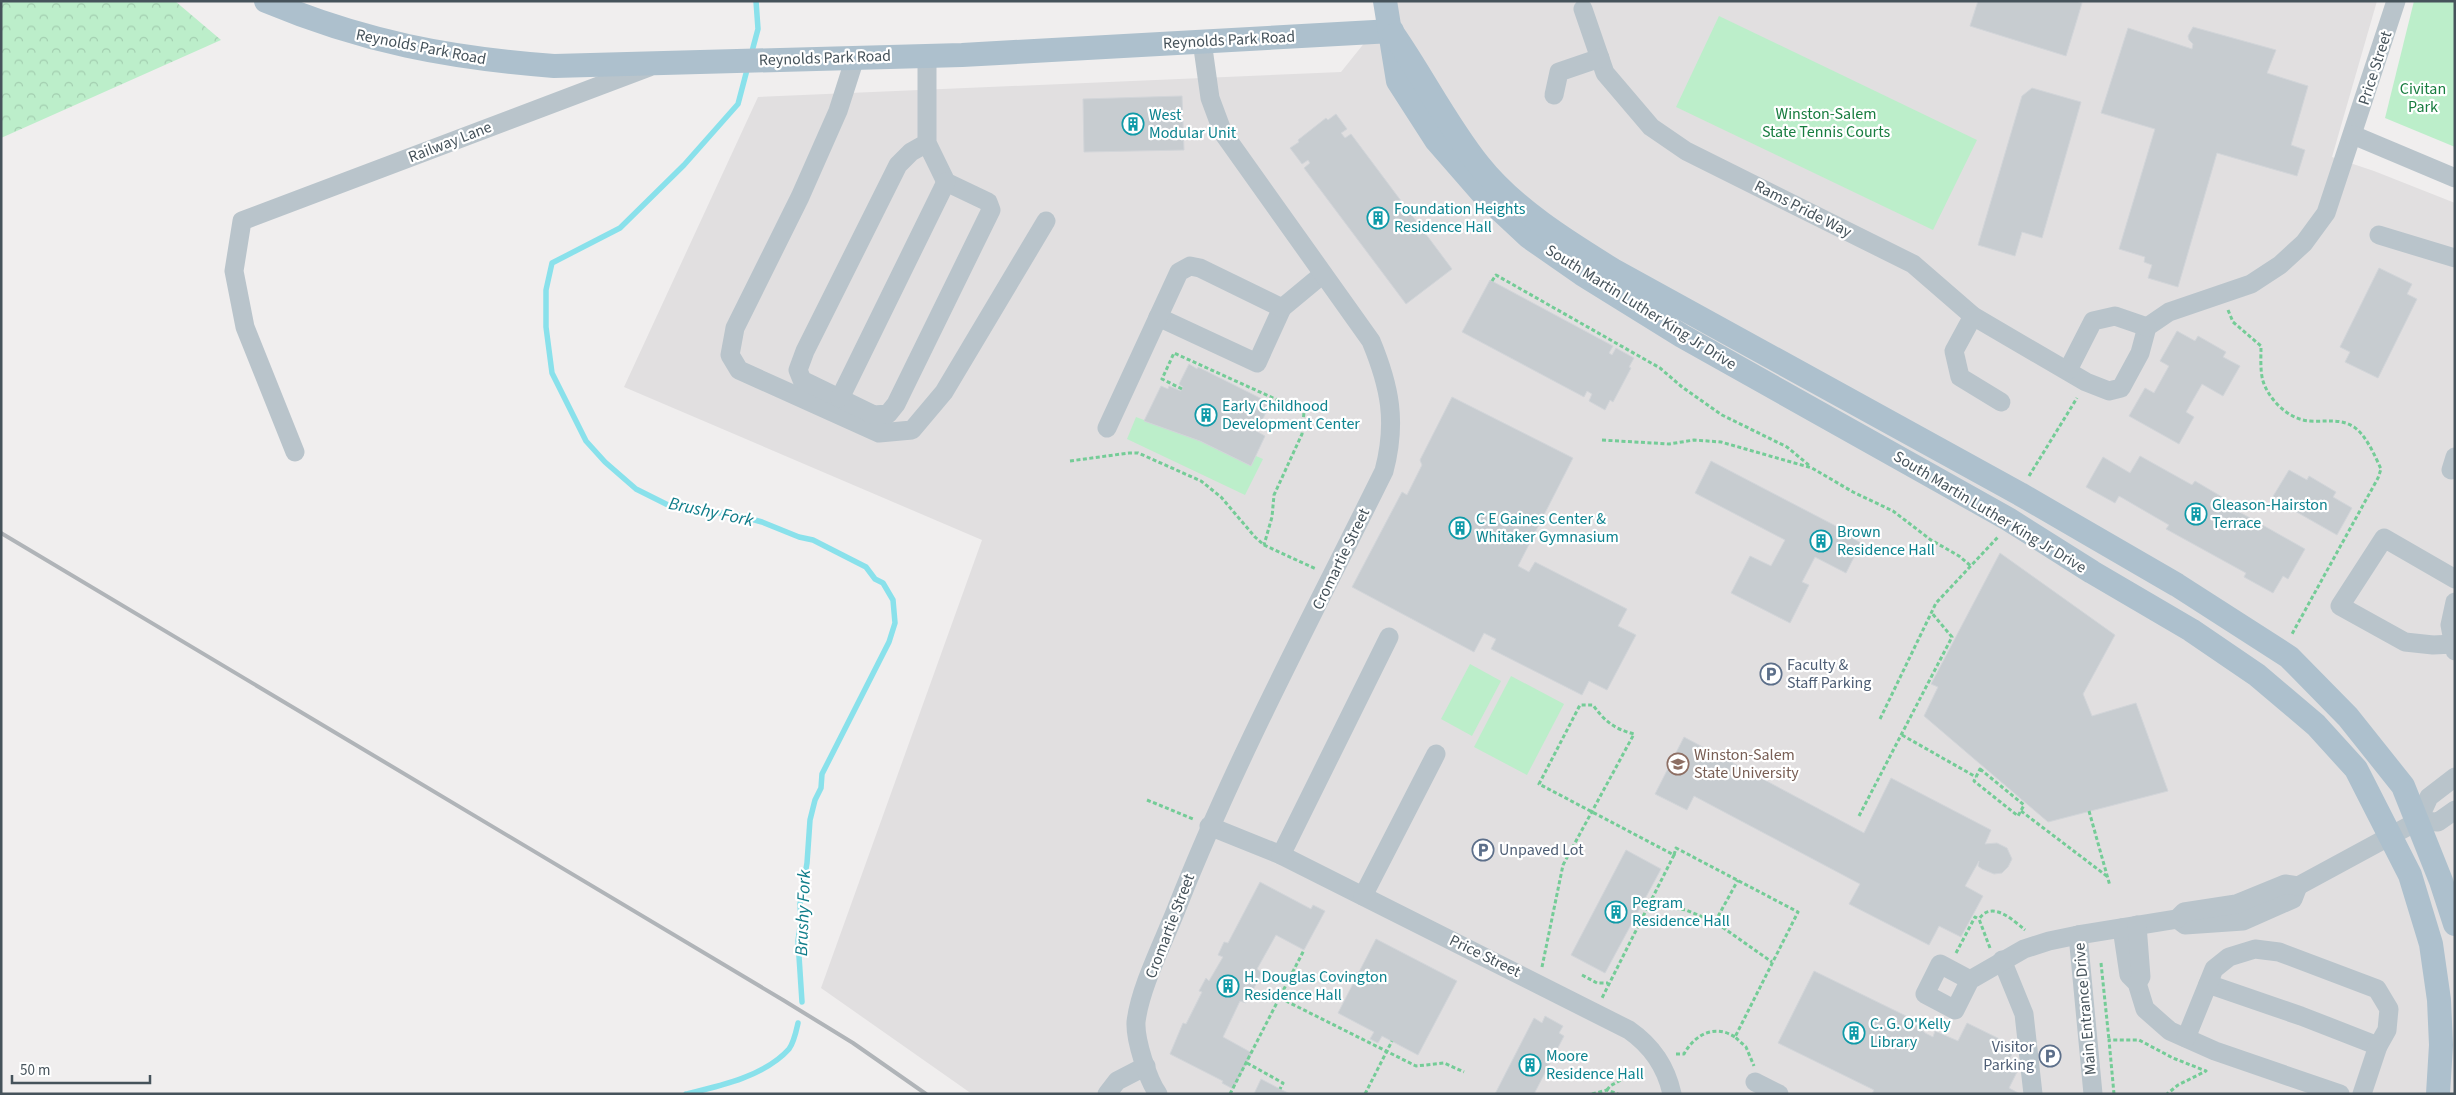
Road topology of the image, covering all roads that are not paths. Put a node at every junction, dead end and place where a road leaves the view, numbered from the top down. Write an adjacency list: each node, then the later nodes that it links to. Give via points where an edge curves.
1 (266, 1): 10 (main road, Reynolds Park Road, via 346,31 446,54 554,66)
2 (1385, 1): 5 (main road, South Martin Luther King Jr Drive)
3 (2396, 1): 12 (street, Price Street)
4 (1584, 10): 9 (street, Rams Pride Way)
5 (1392, 31): 6 (main road, Reynolds Park Road); 36 (main road, South Martin Luther King Jr Drive, via 1480,166 1534,217 1612,270 2020,494 2177,585 2280,651 2312,678 2354,725 2403,786); 38 (main road, South Martin Luther King Jr Drive, via 1398,81 1436,140 1484,195 1529,237 1682,336 2008,519 2257,674 2316,725 2356,769)
6 (1202, 41): 7 (main road, Reynolds Park Road); 19 (street, Cromartie Street, via 1210,98 1223,133)
7 (927, 56): 8 (main road, Reynolds Park Road); 13 (street)
8 (855, 58): 10 (main road, Reynolds Park Road); 16 (street, via 838,111 800,198 735,328 730,355 739,370 879,432 912,430 944,392)
9 (1600, 58): 11 (street, via 1559,72); 21 (street, Rams Pride Way, via 1605,73 1651,127 1686,151 1913,264)
10 (657, 64): 28 (street, Railway Lane, via 242,221 234,271 245,327)
11 (1554, 95)
12 (2353, 135): 14 (street); 23 (street, Price Street, via 2326,213 2304,243 2280,265 2251,284 2169,312)
13 (927, 143): 15 (street); 25 (street, via 898,165 798,370 802,380)
14 (2455, 178)
15 (946, 182): 25 (street); 25 (street, via 988,202 991,210 896,404 888,414 874,415)
16 (1046, 221)
17 (2379, 235): 18 (street)
18 (2455, 258)
19 (1323, 274): 20 (street); 37 (street, Cromartie Street, via 1367,334 1384,372 1391,417 1390,448 1384,471)
20 (1282, 308): 22 (street, via 1190,266 1179,272); 22 (street, via 1257,363)
21 (1973, 316): 24 (street, Rams Pride Way); 26 (street, via 1954,351 1960,377)
22 (1158, 317): 27 (street)
23 (2147, 327): 24 (street, via 2115,316 2093,321); 24 (street, Rams Pride Way, via 2140,353 2121,388 2109,391)
24 (2068, 370)
25 (840, 398)
26 (2001, 402)
27 (1107, 428)
28 (295, 452)
29 (2455, 579): 32 (street, via 2384,538 2340,606 2404,642)
30 (2455, 602): 32 (street, via 2450,625)
31 (1389, 637): 39 (street)
32 (2454, 648)
33 (1436, 754): 40 (street)
34 (2455, 777): 36 (street, via 2428,797)
35 (2455, 810): 36 (street, via 2438,822)
36 (2418, 821): 38 (street, Main Entrance Drive); 41 (main road, South Martin Luther King Jr Drive)
37 (1210, 826): 39 (street, Price Street); 49 (street, Cromartie Street, via 1144,993 1136,1023)
38 (2392, 835): 42 (street, Main Entrance Drive, via 2298,886 2293,899 2243,921 2216,916 2185,925 2177,919); 59 (main road, South Martin Luther King Jr Drive, via 2410,875 2431,944 2441,1027)
39 (1275, 852): 40 (street, Price Street)
40 (1363, 896): 53 (street, Price Street, via 1629,1030 1642,1039 1659,1059 1669,1076)
41 (2455, 924)
42 (2130, 927): 43 (street, Main Entrance Drive); 47 (street, via 2129,974 2137,983 2145,1010)
43 (2078, 935): 44 (street, via 2049,941); 56 (street, Main Entrance Drive)
44 (2002, 960): 45 (street); 55 (street, via 2024,1014)
45 (1970, 980)
46 (2208, 984): 47 (street); 48 (street); 48 (street, via 2214,969 2229,957 2255,949 2279,952 2377,989 2389,1009 2387,1030)
47 (2186, 1038): 57 (street)
48 (2378, 1046): 58 (street)
49 (1146, 1066): 51 (street, via 1117,1081); 52 (street, Cromartie Street)
50 (1756, 1082): 54 (street)
51 (1107, 1094)
52 (1158, 1094)
53 (1672, 1094)
54 (1779, 1094)
55 (2033, 1094)
56 (2093, 1094)
57 (2340, 1094)
58 (2362, 1094)
59 (2438, 1094)

